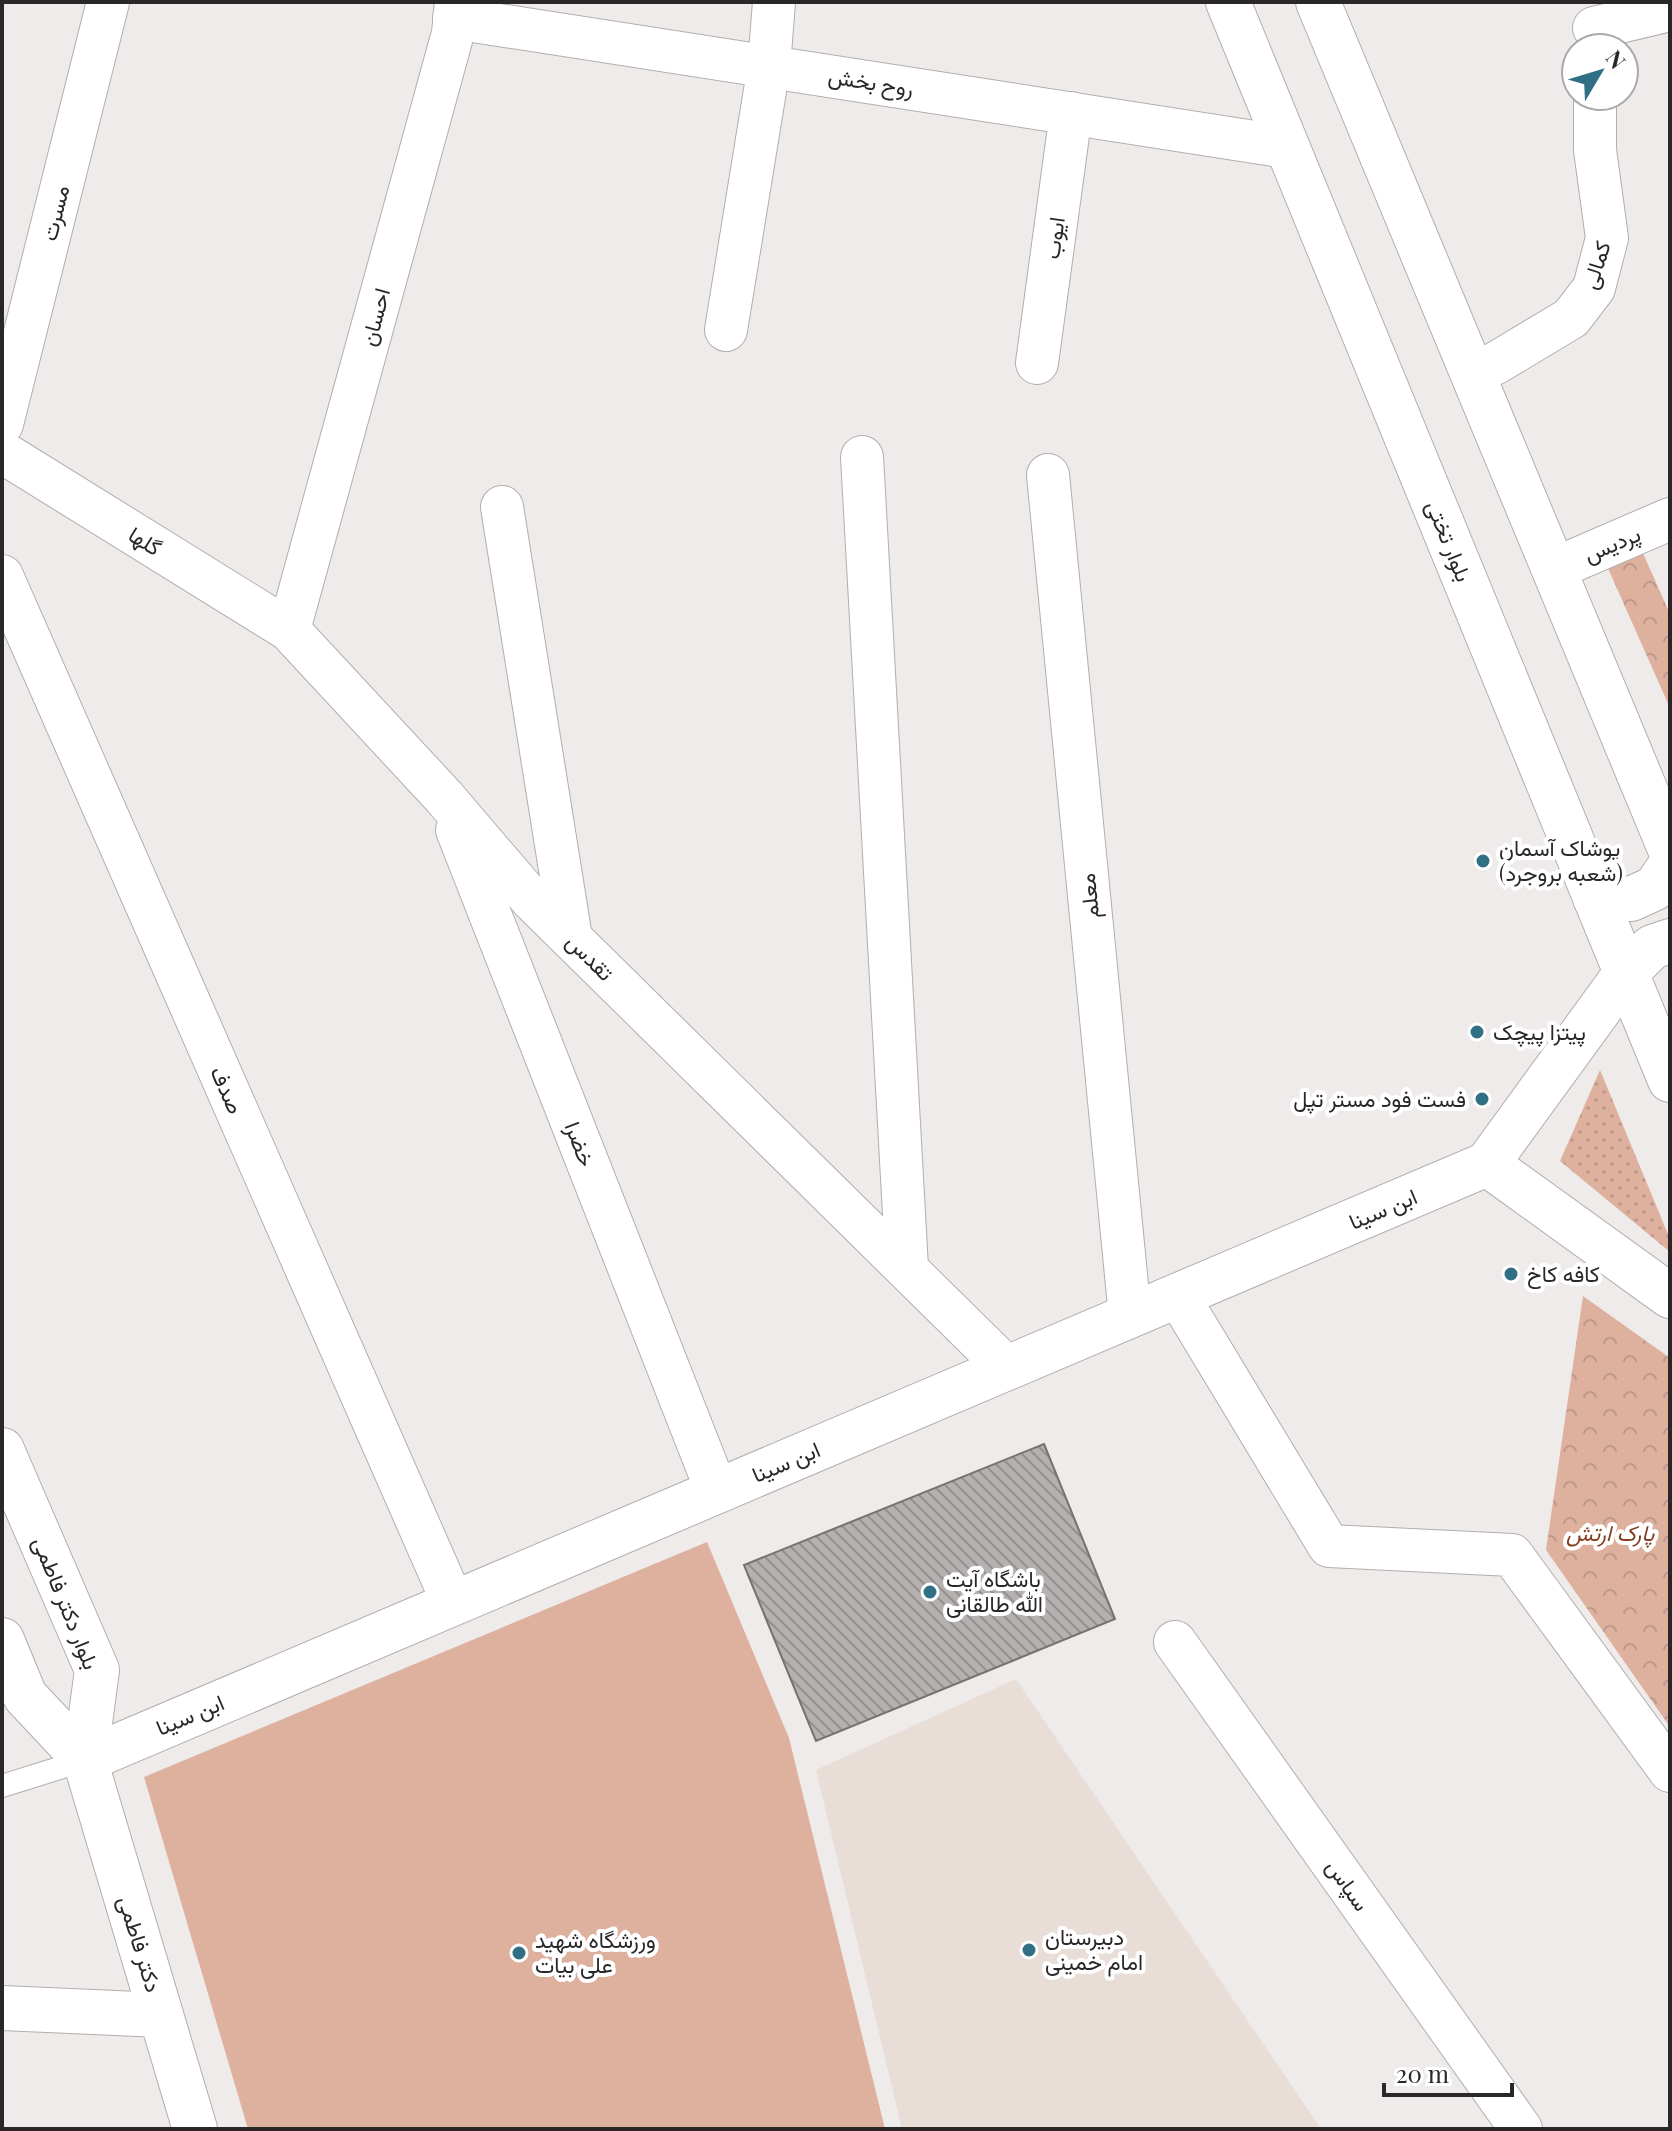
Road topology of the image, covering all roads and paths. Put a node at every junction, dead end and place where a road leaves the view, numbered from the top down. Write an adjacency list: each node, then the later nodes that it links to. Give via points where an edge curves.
1 (108, 2): 15 (street, مسرت)
2 (774, 2): 8 (street)
3 (1228, 2): 11 (main road, بلوار تختی)
4 (1318, 2): 14 (main road)
5 (455, 10): 8 (street, روح بخش); 23 (street, احسان, via 453,33)
6 (1670, 10): 7 (street)
7 (1593, 26)
8 (769, 66): 10 (street, روح بخش); 12 (street)
9 (1595, 112): 14 (street, کمالی, via 1607,238 1594,288 1571,318)
10 (1071, 113): 11 (street, روح بخش); 13 (street, ایوب)
11 (1287, 147): 27 (main road, بلوار تختی)
12 (726, 330)
13 (1037, 363)
14 (1473, 374): 21 (main road)
15 (2, 424)
16 (2, 452): 23 (street, گلها)
17 (862, 457): 33 (street)
18 (1048, 475): 36 (street, معلم)
19 (502, 507): 28 (street)
20 (1670, 519): 21 (street, پردیس)
21 (1554, 569): 25 (main road)
22 (2, 576): 40 (street, صدف)
23 (289, 630): 24 (street, تقدس)
24 (444, 797): 28 (street, تقدس); 39 (street, خضرا)
25 (1670, 849)
26 (1670, 866): 27 (main road, via 1655,888 1631,899)
27 (1595, 898): 30 (main road, بلوار تختی)
28 (571, 938): 33 (street, تقدس)
29 (1670, 941): 30 (main road, via 1652,947)
30 (1626, 973): 31 (main road, بلوار تختی); 32 (main road)
31 (1670, 1080)
32 (1487, 1164): 34 (main road, ابن سینا); 35 (main road)
33 (907, 1268): 37 (street, تقدس)
34 (1178, 1296): 36 (main road, ابن سینا); 44 (street, via 1329,1546 1512,1555)
35 (1670, 1296)
36 (1130, 1316): 37 (main road, ابن سینا)
37 (1007, 1368): 39 (main road, ابن سینا)
38 (2, 1450): 43 (main road, بلوار دکتر فاطمی, via 97,1670)
39 (717, 1492): 40 (main road, ابن سینا)
40 (453, 1603): 43 (main road, ابن سینا)
41 (2, 1640): 43 (main road, via 25,1696)
42 (1175, 1642): 49 (street, سپاس)
43 (85, 1760): 45 (lane); 47 (main road, دکتر فاطمی)
44 (1670, 1771)
45 (2, 1786)
46 (2, 2008): 47 (main road)
47 (161, 2015): 48 (main road, دکتر فاطمی)
48 (195, 2129)
49 (1521, 2129)

